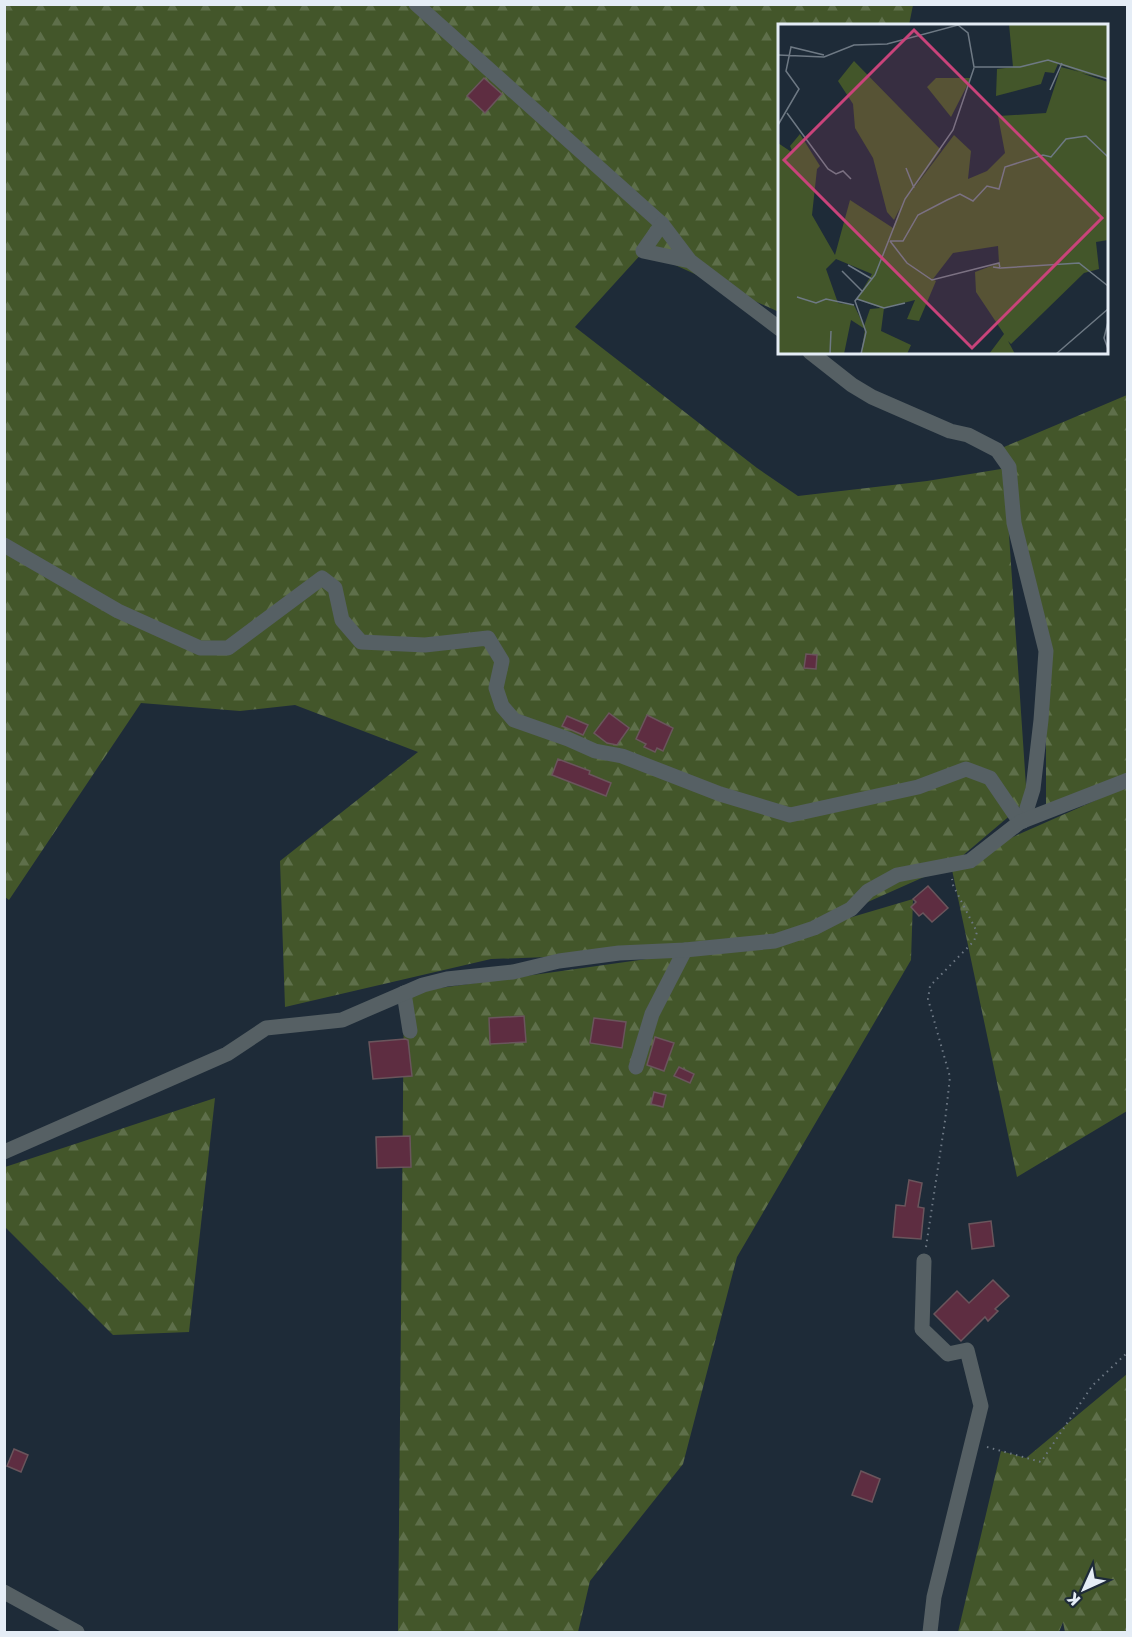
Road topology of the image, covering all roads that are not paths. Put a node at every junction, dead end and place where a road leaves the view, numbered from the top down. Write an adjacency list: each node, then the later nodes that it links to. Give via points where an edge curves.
1 (416, 4): 2 (street)
2 (662, 224): 3 (street); 3 (street, via 644,251)
3 (690, 261): 4 (street)
4 (778, 327)
5 (813, 354): 8 (street, via 872,397 997,450 1009,467 1014,524 1046,651 1033,789)
6 (4, 544): 8 (street, via 118,611 200,648 228,648 322,578 335,588 342,620 361,642 425,645 488,638 502,661 496,688 502,706 514,720 790,815 918,787 966,769 990,778)
7 (1128, 780): 8 (street)
8 (1021, 821): 9 (street, via 970,861 897,875 868,891 851,909 814,928 775,941)
9 (685, 950): 10 (street, via 559,961 513,972 447,979); 12 (street, via 652,1014)
10 (404, 993): 11 (street); 13 (street, via 342,1020 266,1028 227,1054)
11 (410, 1031)
12 (636, 1067)
13 (4, 1152)
14 (924, 1261): 17 (street, via 922,1329 948,1354 967,1350 981,1406 934,1597)
15 (4, 1592): 16 (street)
16 (77, 1632)
17 (930, 1632)

